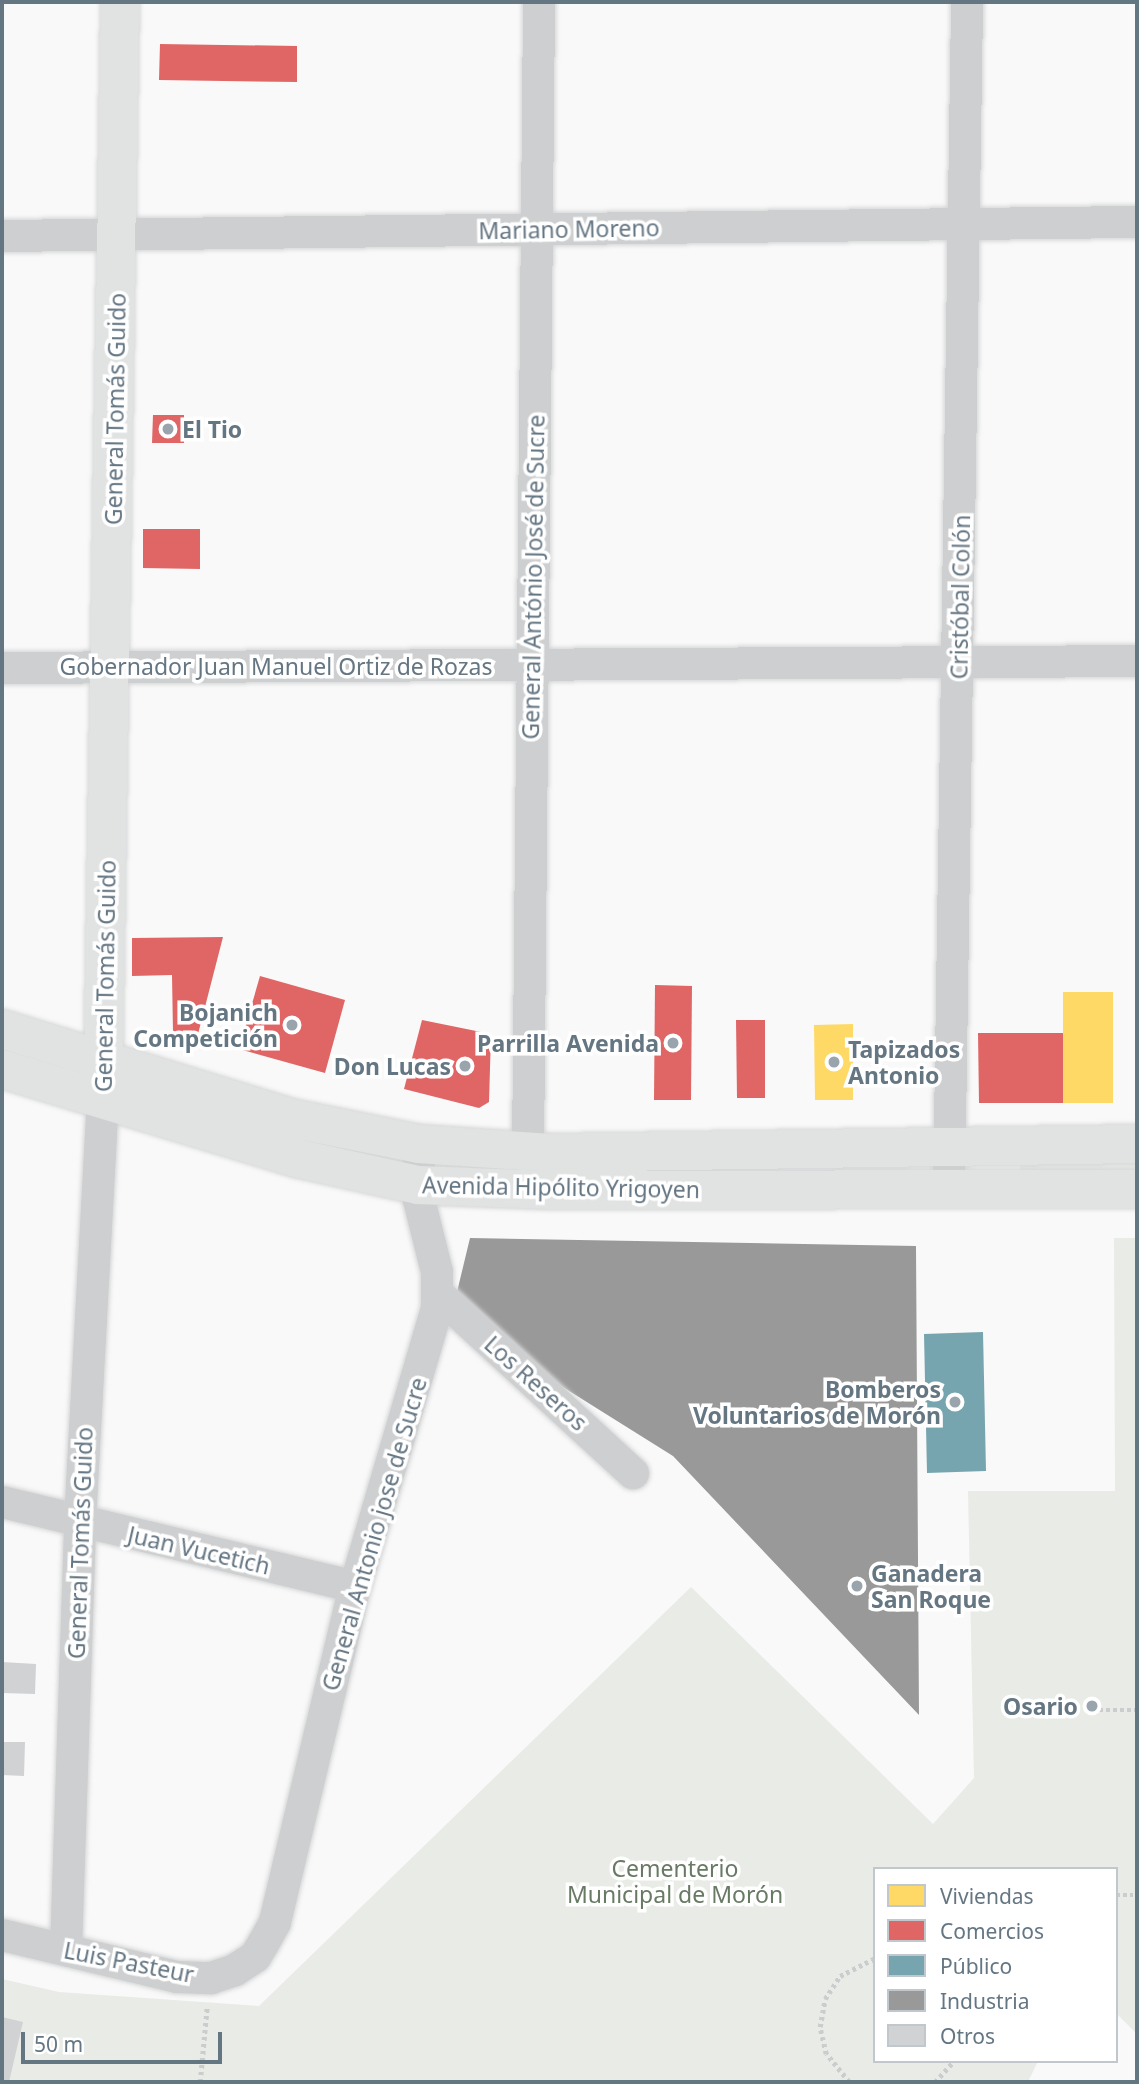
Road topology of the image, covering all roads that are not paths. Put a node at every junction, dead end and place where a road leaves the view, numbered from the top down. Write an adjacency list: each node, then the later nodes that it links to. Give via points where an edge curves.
1 (120, 2): 7 (main road, General Tomás Guido)
2 (539, 2): 6 (street, General António José de Sucre)
3 (967, 2): 5 (street, Cristóbal Colón)
4 (1137, 222): 5 (street, Mariano Moreno)
5 (963, 224): 6 (street, Mariano Moreno); 10 (street, Cristóbal Colón)
6 (537, 229): 7 (street, Mariano Moreno); 11 (street, General António José de Sucre)
7 (117, 234): 8 (street, Mariano Moreno); 13 (main road, General Tomás Guido)
8 (2, 236)
9 (1137, 661): 10 (street, Gobernador Juan Manuel Ortiz de Rozas)
10 (959, 663): 11 (street, Gobernador Juan Manuel Ortiz de Rozas); 20 (street, Cristóbal Colón)
11 (531, 664): 13 (street, Gobernador Juan Manuel Ortiz de Rozas); 21 (street, General António José de Sucre)
12 (2, 668): 13 (street, Gobernador Juan Manuel Ortiz de Rozas)
13 (110, 668): 15 (main road, General Tomás Guido)
14 (2, 1029): 15 (main road, Avenida Hipólito Yrigoyen)
15 (104, 1060): 17 (main road, General Tomás Guido); 18 (main road, Avenida Hipólito Yrigoyen, via 295,1119)
16 (2, 1069): 17 (main road, Avenida Hipólito Yrigoyen)
17 (103, 1099): 22 (main road, Avenida Hipólito Yrigoyen, via 296,1158); 28 (street, General Tomás Guido)
18 (419, 1144): 21 (main road, Avenida Hipólito Yrigoyen); 22 (street, General Antonio jose de Sucre)
19 (1137, 1144): 20 (main road, Avenida Hipólito Yrigoyen)
20 (952, 1148): 21 (main road, Avenida Hipólito Yrigoyen); 24 (street, Cristóbal Colón)
21 (528, 1153)
22 (418, 1185): 24 (main road, Avenida Hipólito Yrigoyen); 25 (street, General Antonio jose de Sucre)
23 (1137, 1189): 24 (main road, Avenida Hipólito Yrigoyen)
24 (949, 1192)
25 (438, 1294): 26 (street, Los Reseros); 29 (street, General Antonio jose de Sucre)
26 (633, 1473)
27 (2, 1502): 28 (street, Juan Vucetich)
28 (80, 1522): 29 (street, Juan Vucetich); 32 (street, General Tomás Guido)
29 (355, 1587): 30 (street, General Antonio jose de Sucre)
30 (275, 1922): 32 (street, Luis Pasteur, via 255,1956 235,1970 211,1978 177,1977)
31 (2, 1935): 32 (street, Luis Pasteur)
32 (66, 1950)

